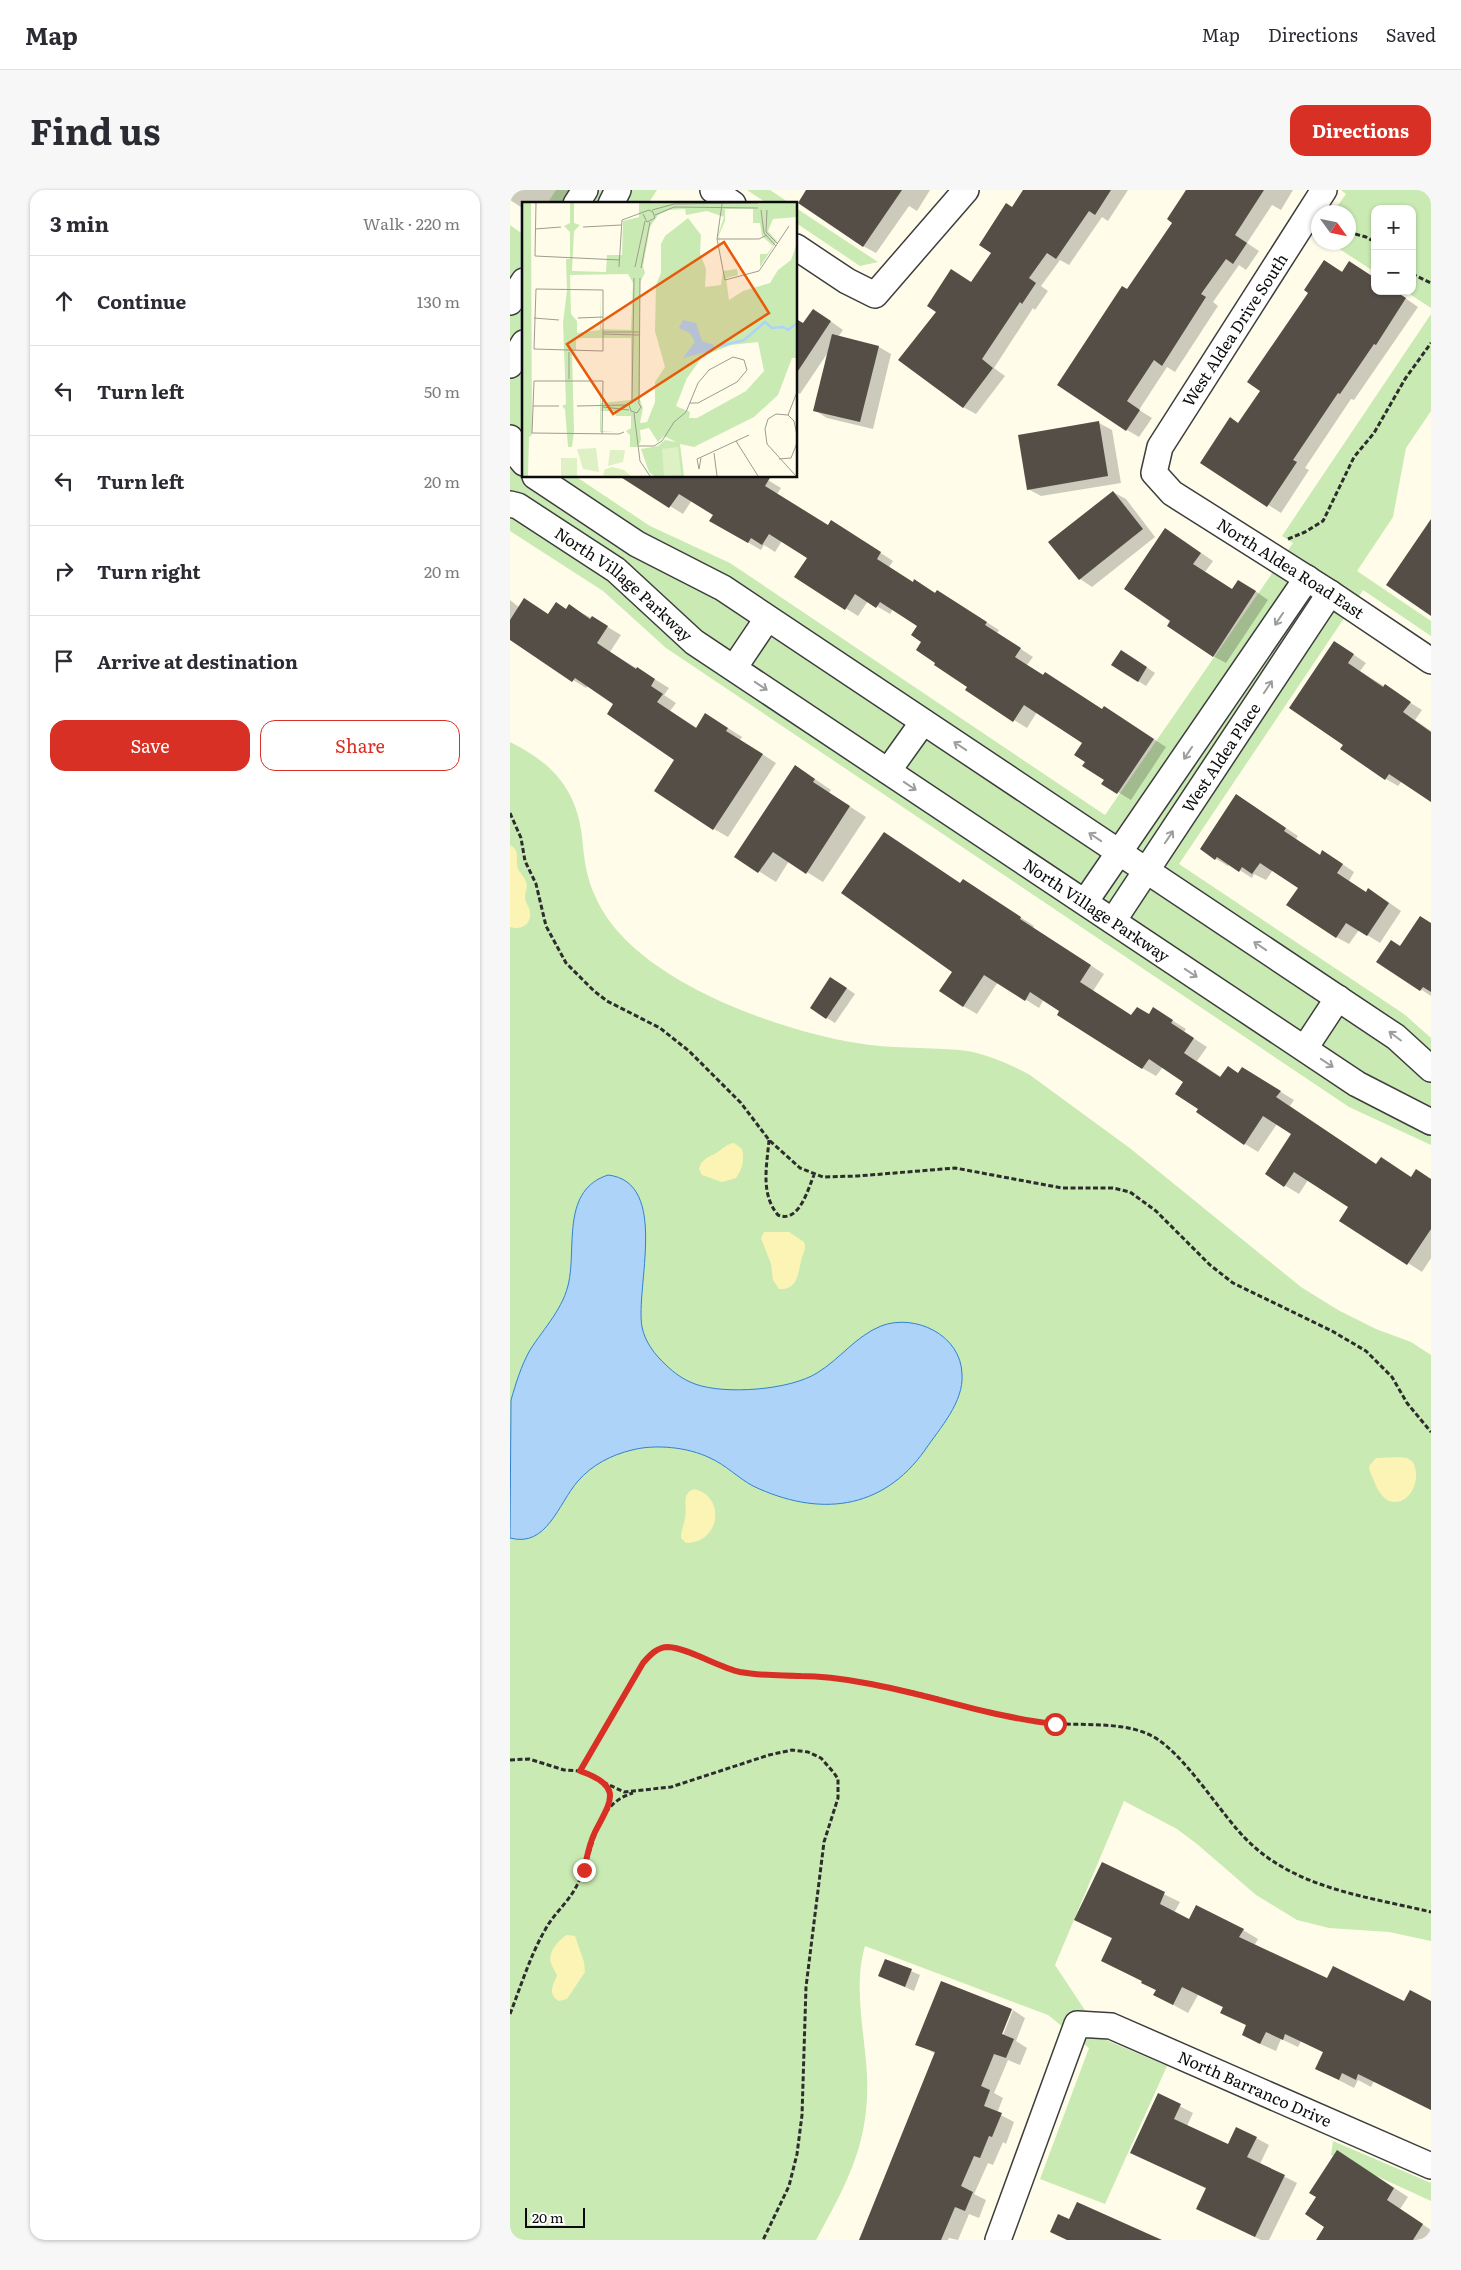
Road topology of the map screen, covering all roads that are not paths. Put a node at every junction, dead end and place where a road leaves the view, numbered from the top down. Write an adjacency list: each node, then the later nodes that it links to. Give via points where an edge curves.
1 (585, 190): 6 (street)
2 (618, 190): 7 (street)
3 (712, 190): 8 (street)
4 (966, 190): 9 (street, via 875,295 847,281)
5 (1324, 190): 16 (street, West Aldea Drive South, via 1160,447)
6 (577, 202)
7 (612, 202)
8 (730, 202)
9 (798, 248)
10 (522, 284): 11 (street)
11 (510, 302)
12 (522, 346): 13 (street)
13 (510, 365)
14 (510, 438): 15 (street)
15 (522, 461)
16 (1154, 472): 19 (street, North Aldea Road East, via 1172,493)
17 (538, 478): 21 (street, via 637,544 722,588)
18 (510, 504): 23 (street, North Village Parkway, via 518,506 616,570 694,642)
19 (1307, 578): 20 (street, North Aldea Road East); 26 (street, West Aldea Place, one-way to 26)
20 (1330, 593): 22 (street, North Aldea Road East); 27 (street, West Aldea Place, one-way to 20)
21 (767, 619): 23 (street); 24 (street)
22 (1431, 661)
23 (734, 668): 25 (street, North Village Parkway, one-way to 25)
24 (923, 722): 25 (street); 26 (street, one-way to 24)
25 (888, 771): 28 (street, North Village Parkway, one-way to 28)
26 (1119, 852): 27 (street); 28 (street, West Aldea Place)
27 (1146, 871): 29 (street, West Aldea Place); 30 (street, one-way to 27)
28 (1085, 902): 29 (street, North Village Parkway)
29 (1112, 921): 31 (street, North Village Parkway, one-way to 31)
30 (1338, 998): 31 (street); 32 (street, one-way to 30, via 1396,1037)
31 (1305, 1048): 33 (street, North Village Parkway, one-way to 33, via 1357,1084)
32 (1431, 1069)
33 (1431, 1122)
34 (1431, 2166): 35 (street, North Barranco Drive, via 1111,2026 1077,2024)
35 (998, 2240)

